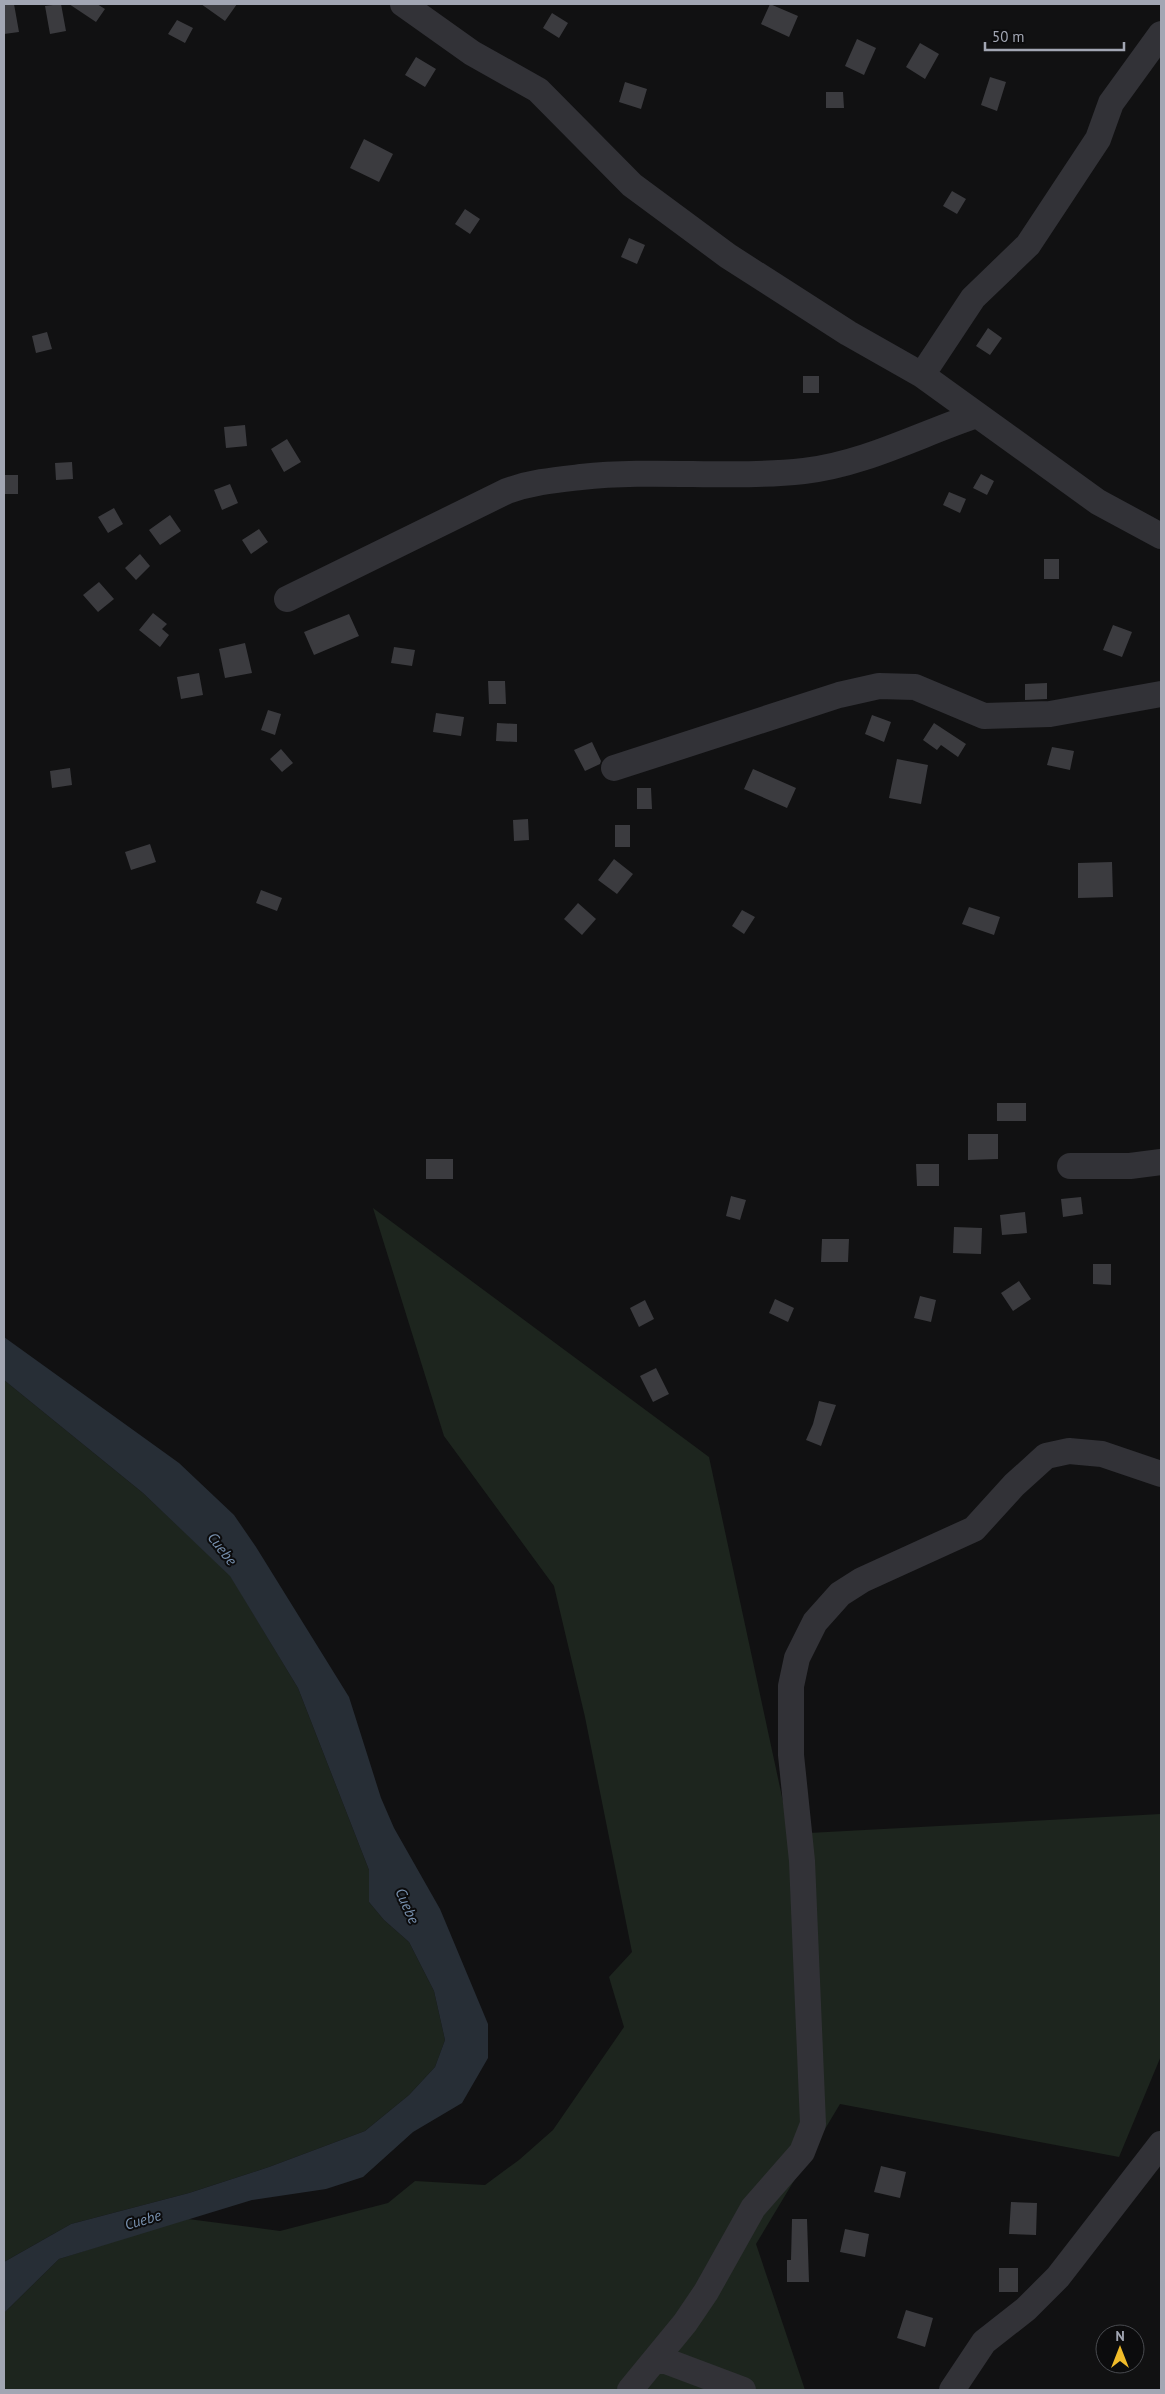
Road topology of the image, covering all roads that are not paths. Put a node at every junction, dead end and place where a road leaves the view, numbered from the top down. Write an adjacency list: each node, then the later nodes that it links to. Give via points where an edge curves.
1 (403, 4): 3 (street, via 472,53 538,90 632,185 728,256 848,333)
2 (1161, 34): 3 (street, via 1111,103 1098,139 1028,245 973,298)
3 (922, 375): 4 (street)
4 (976, 415): 5 (street, via 1098,502); 6 (street, via 856,461 804,471 610,474 531,482)
5 (1161, 536)
6 (287, 598)
7 (1161, 694): 8 (street, via 1050,714 984,716 915,687 879,686 839,695)
8 (614, 768)
9 (1161, 1162): 10 (street, via 1130,1166)
10 (1070, 1166)
11 (1161, 1474): 13 (street, via 1102,1454 1070,1451 1046,1456 974,1529 862,1580 840,1594 816,1622 797,1658 791,1696 791,1755 802,1862 813,2124 802,2152 753,2208 706,2292)
12 (1161, 2144): 16 (street, via 1058,2277 1026,2309 984,2342)
13 (658, 2358): 14 (street); 15 (street)
14 (630, 2390)
15 (742, 2390)
16 (952, 2390)

